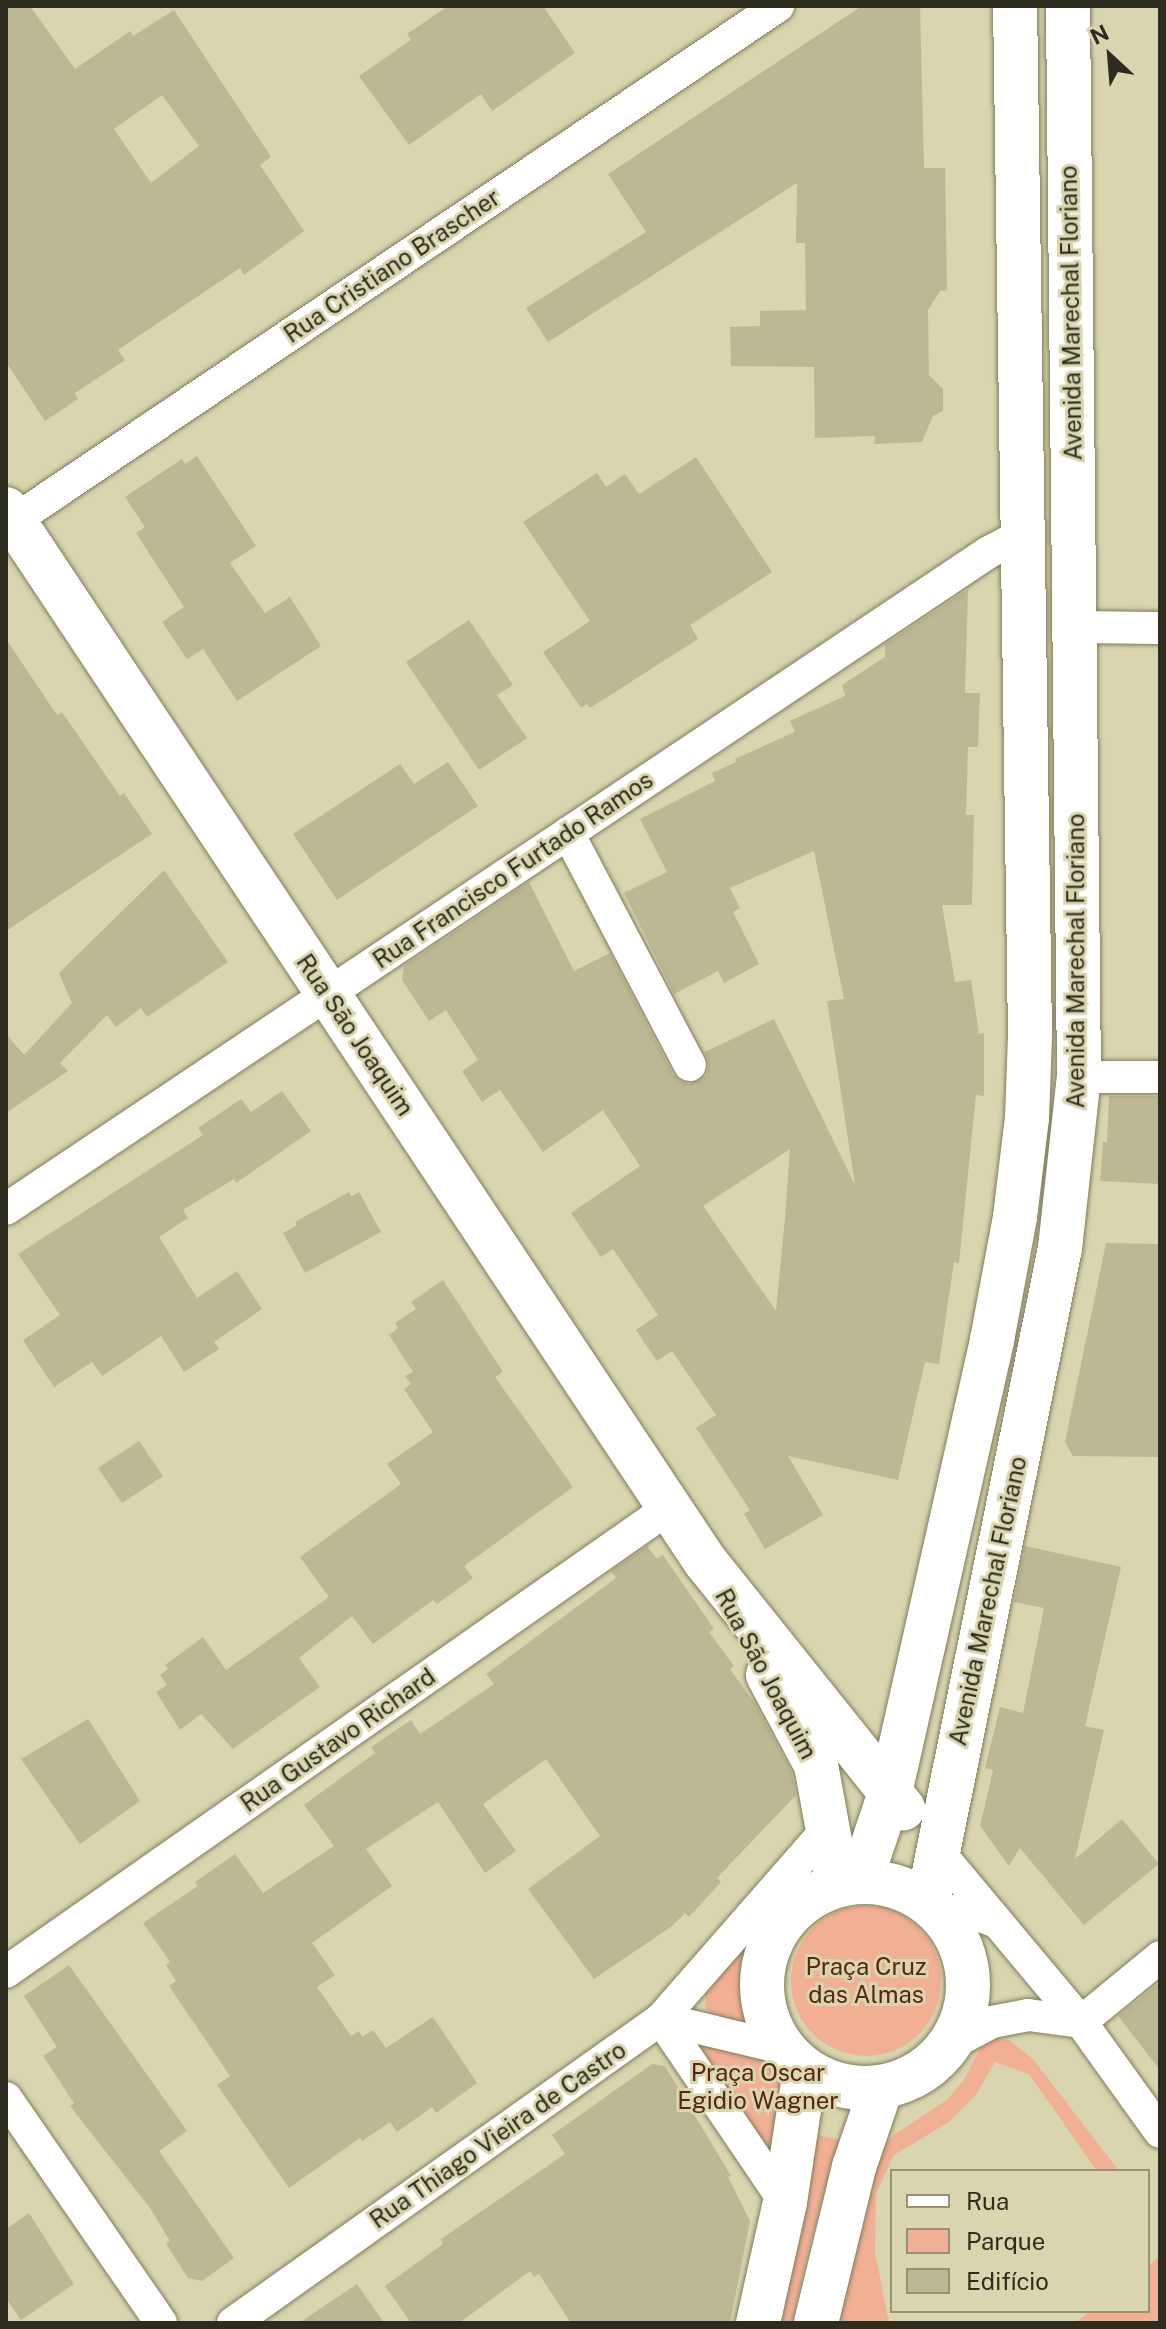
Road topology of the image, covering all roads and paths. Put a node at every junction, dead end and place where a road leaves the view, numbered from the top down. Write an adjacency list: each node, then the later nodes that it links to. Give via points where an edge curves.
1 (778, 6): 4 (street, Rua Cristiano Brascher)
2 (1015, 6): 5 (main road, Avenida Marechal Floriano)
3 (1068, 6): 6 (main road, Avenida Marechal Floriano)
4 (9, 519): 9 (main road, Rua São Joaquim)
5 (1023, 534): 8 (street, Rua Francisco Furtado Ramos); 16 (main road, Avenida Marechal Floriano, via 1027,1118 992,1340)
6 (1076, 627): 7 (street); 11 (main road, Avenida Marechal Floriano)
7 (1160, 628)
8 (568, 833): 9 (street, Rua Francisco Furtado Ramos); 10 (street)
9 (327, 994): 13 (street, Rua Francisco Furtado Ramos); 14 (main road, Rua São Joaquim)
10 (690, 1065)
11 (1079, 1077): 12 (street); 18 (main road, Avenida Marechal Floriano, via 1060,1248)
12 (1160, 1077)
13 (6, 1209)
14 (669, 1508): 15 (main road, Rua São Joaquim); 24 (street, Rua Gustavo Richard)
15 (705, 1561): 16 (main road, Rua São Joaquim); 17 (main road, Rua São Joaquim, via 804,1739 816,1765)
16 (890, 1793): 18 (main road, Rua São Joaquim); 19 (main road, Avenida Marechal Floriano)
17 (829, 1827): 19 (main road, Rua São Joaquim); 22 (street, Rua Thiago Vieira de Castro)
18 (937, 1850): 20 (main road, Avenida Marechal Floriano); 21 (street)
19 (838, 1887): 20 (main road, via 907,1889); 22 (street, Rua Thiago Vieira de Castro); 28 (main road, via 788,1916 769,1947 761,1981 766,2017)
20 (933, 1906): 21 (street); 27 (main road, via 959,1940 969,1975 966,2011)
21 (997, 1922): 26 (street)
22 (743, 1924): 25 (street, Rua Thiago Vieira de Castro)
23 (1160, 1957): 26 (street)
24 (6, 1972)
25 (661, 2019): 28 (street); 32 (street); 34 (street, Rua Thiago Vieira de Castro)
26 (1081, 2022): 27 (street, via 1028,2015 992,2022); 31 (street)
27 (951, 2044): 29 (main road, via 920,2073)
28 (794, 2059): 29 (main road, via 841,2086); 32 (main road)
29 (881, 2088): 36 (main road, via 854,2167)
30 (6, 2098): 33 (street)
31 (1160, 2132)
32 (785, 2202): 35 (main road)
33 (161, 2323)
34 (233, 2323)
35 (758, 2323)
36 (816, 2323)

